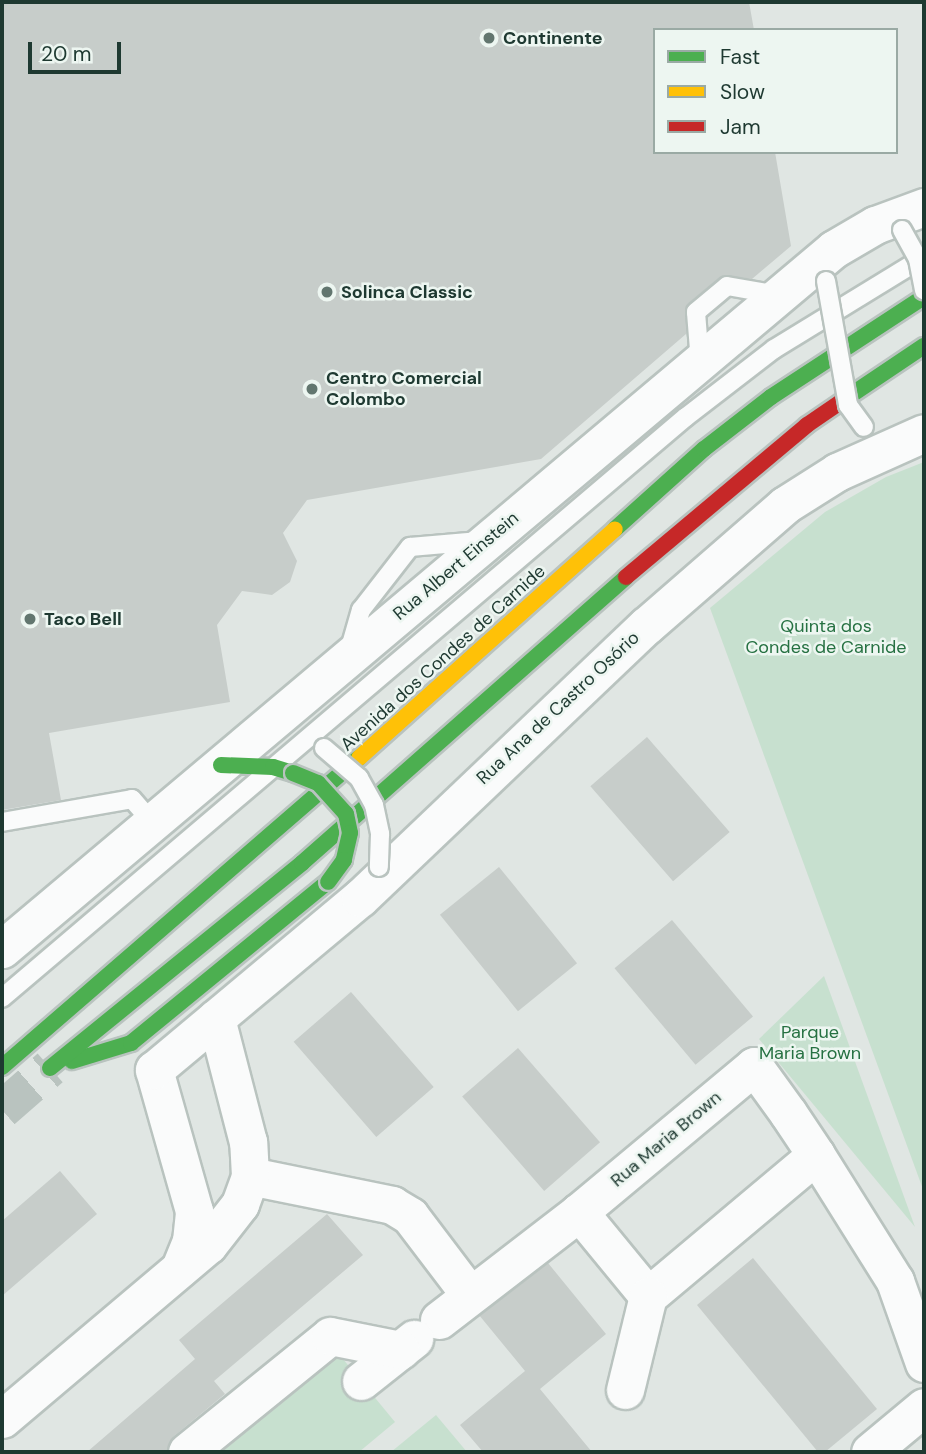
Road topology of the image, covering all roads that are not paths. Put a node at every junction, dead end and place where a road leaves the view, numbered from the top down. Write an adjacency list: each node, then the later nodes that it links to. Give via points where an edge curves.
1 (907, 218): 3 (street, Rua Albert Einstein); 4 (lane, bridge)
2 (924, 257): 9 (lane, via 774,349 686,417)
3 (830, 265): 7 (lane, bridge, via 848,405 864,427); 8 (street, Rua Albert Einstein, via 779,295)
4 (924, 290)
5 (924, 297): 18 (main road, Avenida dos Condes de Carnide, via 771,397 704,449 279,830)
6 (924, 346): 14 (main road, via 786,442 302,863 50,1069 131,1042)
7 (916, 435): 14 (street, Rua Ana de Castro Osório, via 837,472 785,505 462,797)
8 (265, 728): 9 (lane); 10 (street, Rua Albert Einstein)
9 (307, 738): 11 (lane); 14 (lane, bridge, via 359,778 374,805 380,834 379,867)
10 (221, 765): 11 (main road); 13 (street, Rua Albert Einstein)
11 (273, 767): 14 (main road, bridge, via 318,783 346,814 350,833); 16 (lane)
12 (2, 822): 13 (lane, via 132,799)
13 (153, 823): 15 (street, Rua Albert Einstein)
14 (344, 890): 17 (street, Rua Ana de Castro Osório)
15 (2, 949)
16 (2, 998)
17 (216, 1018): 20 (street, via 248,1142); 22 (street, Rua Ana de Castro Osório, via 153,1070 194,1211 191,1241)
18 (2, 1067)
19 (816, 1155): 21 (street, Rua Maria Brown, via 754,1066); 24 (street); 26 (street, Rua Maria Brown, via 895,1281)
20 (250, 1176): 22 (street, via 227,1224); 23 (street, via 392,1205 410,1216)
21 (579, 1212): 23 (street); 24 (street)
22 (180, 1268): 30 (street)
23 (470, 1295): 25 (street)
24 (648, 1296): 28 (street)
25 (419, 1335): 27 (street); 31 (street, via 330,1336)
26 (924, 1363)
27 (361, 1381)
28 (625, 1390)
29 (924, 1407): 32 (street)
30 (2, 1419)
31 (187, 1452)
32 (870, 1452)

